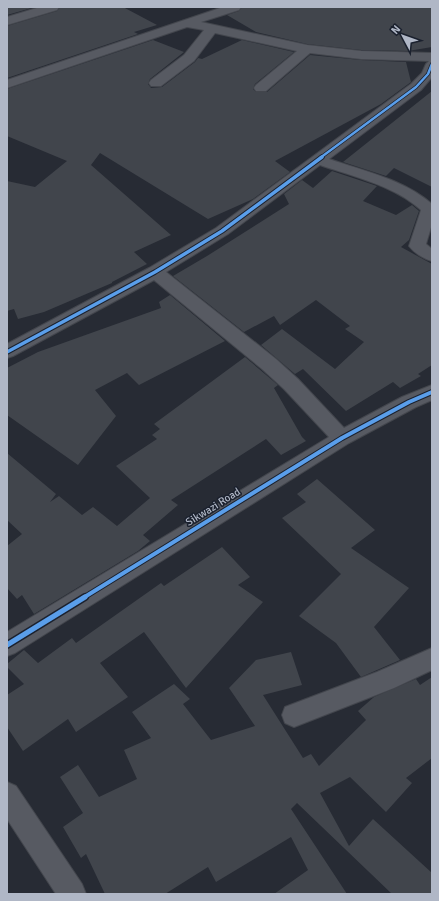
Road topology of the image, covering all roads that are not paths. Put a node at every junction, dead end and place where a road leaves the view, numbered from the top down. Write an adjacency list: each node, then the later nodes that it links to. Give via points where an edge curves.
1 (53, 7): 3 (street)
2 (235, 7): 4 (street)
3 (7, 21)
4 (187, 23): 5 (street); 10 (street)
5 (211, 29): 6 (street); 9 (street, via 189,58)
6 (307, 49): 7 (street, via 361,55); 11 (street)
7 (432, 57)
8 (432, 64): 12 (street, via 428,74 416,87)
9 (156, 83)
10 (7, 84)
11 (261, 88)
12 (318, 160): 13 (street, via 397,187 423,202 429,209 417,246); 14 (street, via 222,231)
13 (432, 256)
14 (154, 272): 15 (street); 17 (street, via 270,364)
15 (7, 352)
16 (432, 392): 17 (street, Sikwazi Road)
17 (342, 438): 18 (street, Sikwazi Road)
18 (7, 645)
19 (432, 659): 20 (street)
20 (294, 715)
21 (7, 795): 22 (street)
22 (72, 894)

